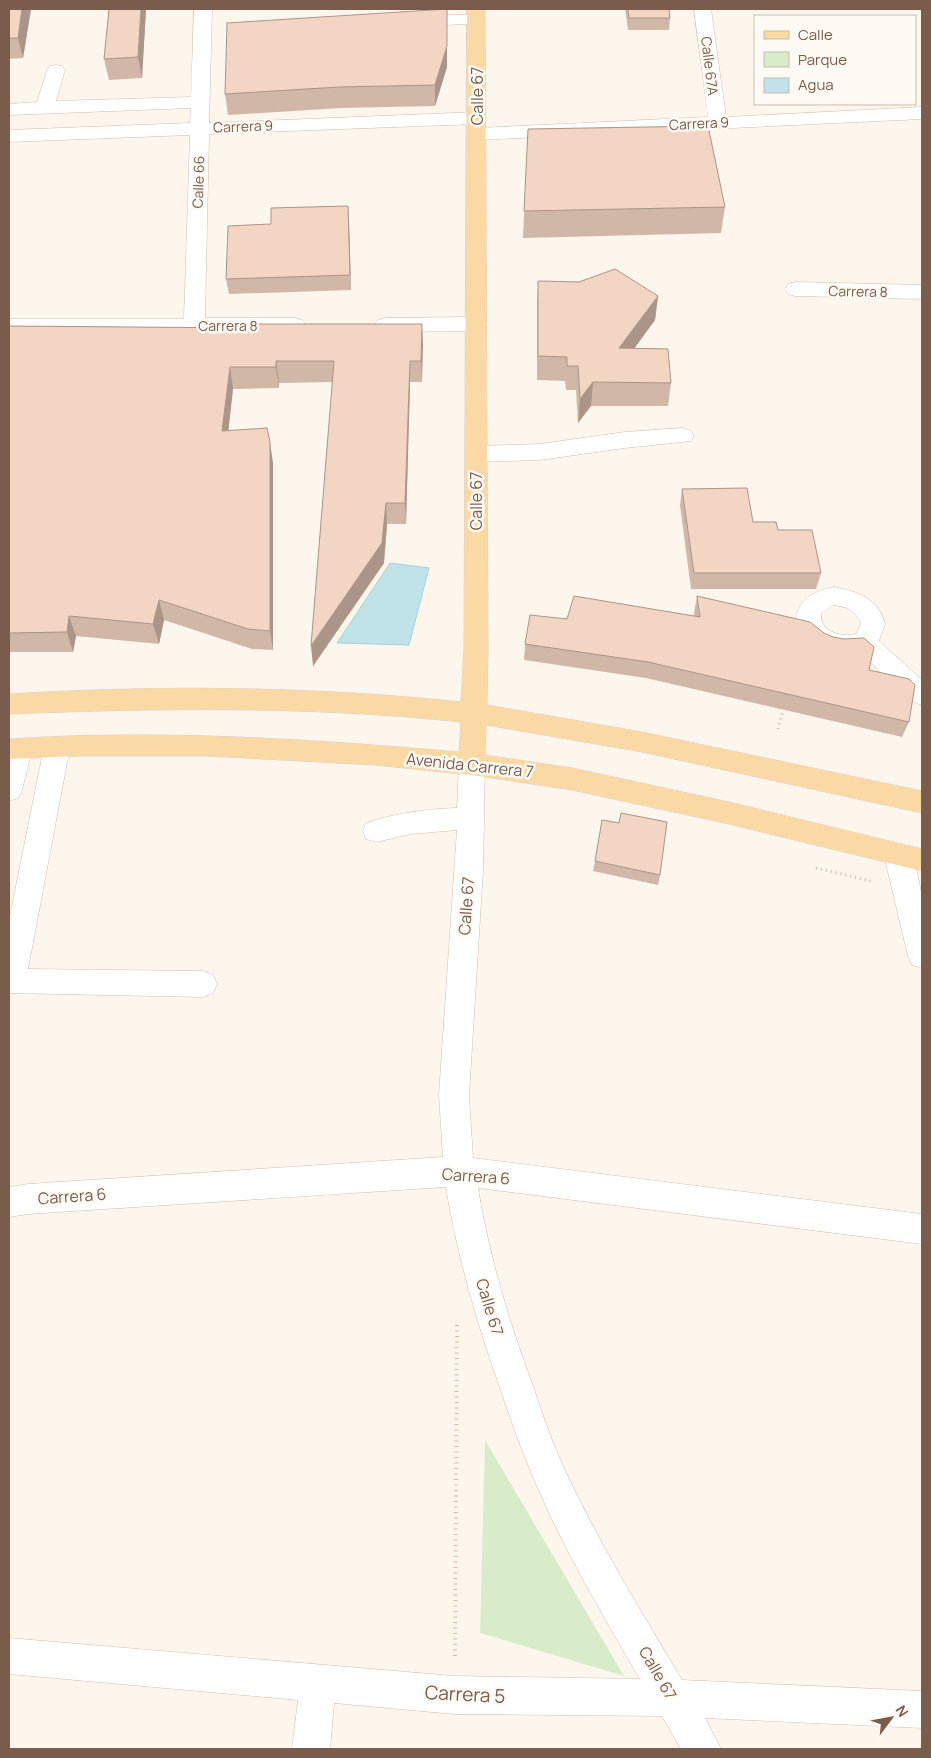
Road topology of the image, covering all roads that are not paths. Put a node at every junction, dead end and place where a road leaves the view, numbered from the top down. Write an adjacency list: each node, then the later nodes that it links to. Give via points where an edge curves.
1 (203, 9): 6 (street, Calle 66, via 209,30)
2 (702, 9): 10 (street, Calle 67A)
3 (476, 14): 4 (street); 11 (main road, Calle 67)
4 (390, 23)
5 (56, 70): 7 (street)
6 (200, 102): 7 (street); 12 (street, Calle 66)
7 (46, 106): 8 (street)
8 (9, 109)
9 (922, 113): 10 (street, Carrera 9)
10 (718, 122): 11 (street, Carrera 9)
11 (477, 126): 12 (street, Carrera 9); 16 (main road, Calle 67)
12 (199, 128): 13 (street, Carrera 9); 17 (street, Calle 66)
13 (9, 136)
14 (795, 289): 15 (street, Carrera 8)
15 (922, 292)
16 (476, 324): 19 (street); 22 (main road, Calle 67)
17 (194, 325): 18 (street, Carrera 8); 20 (street, Carrera 8)
18 (319, 325)
19 (368, 325)
20 (9, 326)
21 (683, 436): 22 (street, via 540,452)
22 (476, 454): 26 (main road, Calle 67)
23 (863, 641): 24 (street)
24 (922, 695)
25 (9, 704): 26 (main road, via 109,699 236,699 379,704)
26 (474, 713): 29 (main road, Calle 67); 31 (main road, via 716,758)
27 (57, 747): 28 (main road, Avenida Carrera 7); 29 (main road, Avenida Carrera 7, via 207,746); 36 (street, via 11,981)
28 (14, 749): 30 (street)
29 (472, 764): 32 (street, Calle 67); 34 (main road, Avenida Carrera 7, via 526,770 628,791)
30 (9, 790)
31 (922, 802)
32 (470, 819): 33 (street, via 443,818 402,823); 37 (street, Calle 67, via 454,1095)
33 (376, 831)
34 (910, 858): 35 (street, via 906,890)
35 (922, 956)
36 (203, 984)
37 (459, 1171): 38 (street, Carrera 6); 39 (street, Carrera 6); 42 (street, Calle 67, via 487,1298 528,1422 556,1491 594,1564)
38 (18, 1200)
39 (922, 1229)
40 (9, 1656): 41 (street, Carrera 5)
41 (318, 1683): 42 (street, Carrera 5, via 454,1695); 44 (street)
42 (673, 1698): 43 (street, Carrera 5); 45 (street, Calle 67)
43 (922, 1710)
44 (311, 1749)
45 (702, 1749)

